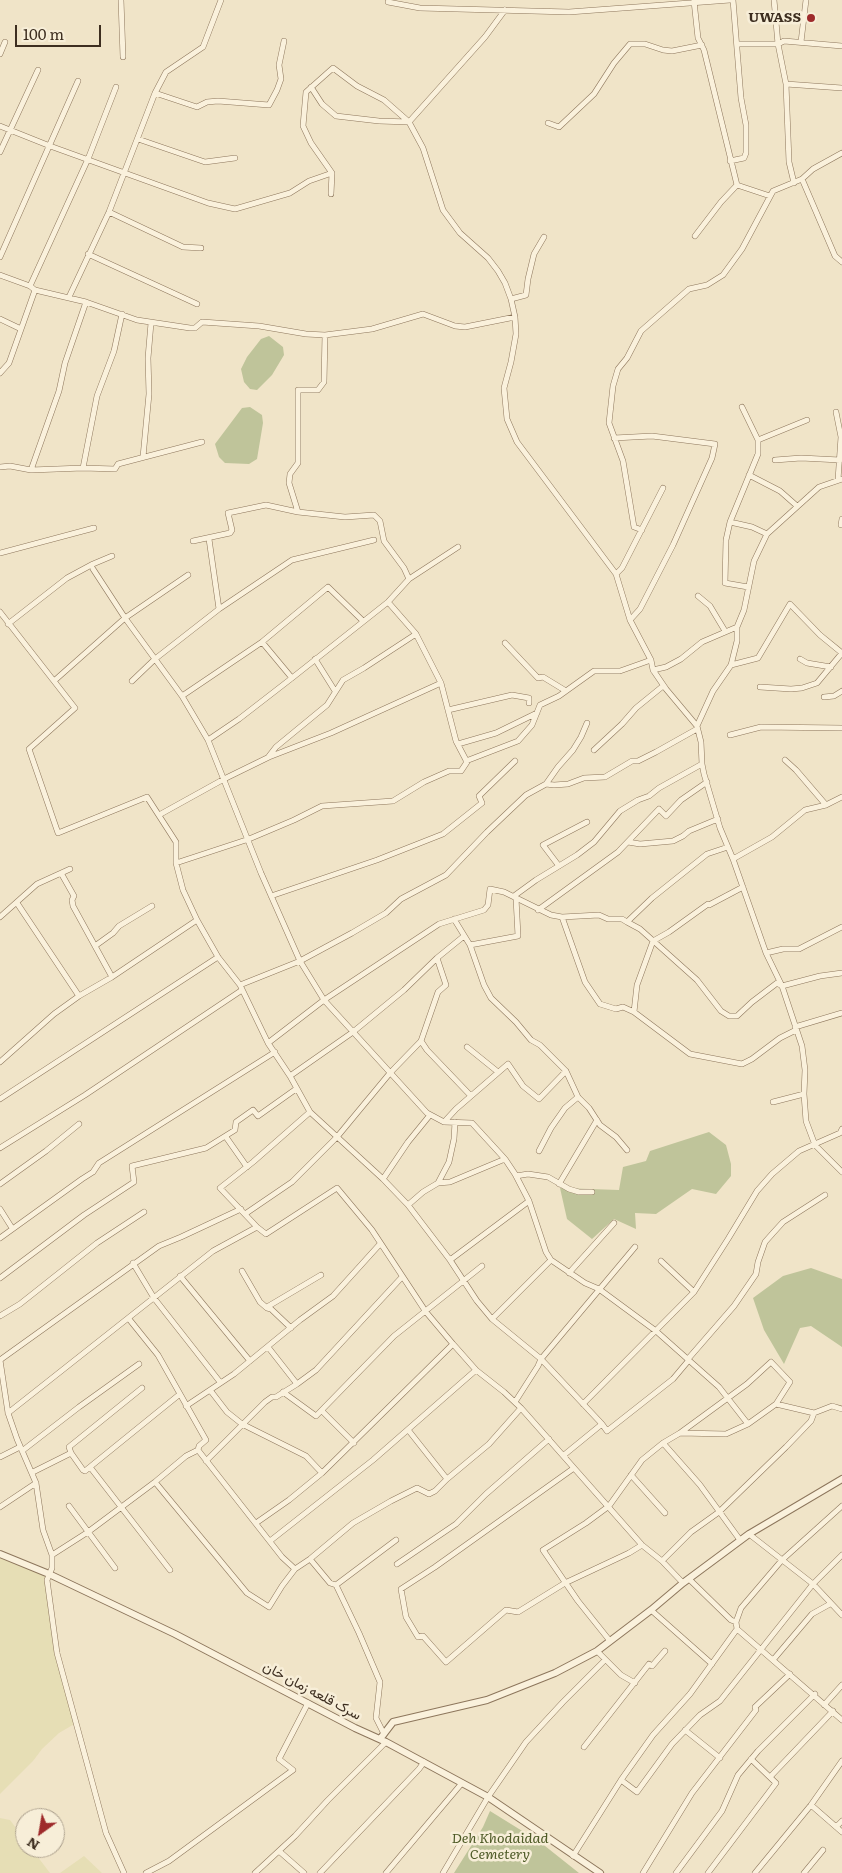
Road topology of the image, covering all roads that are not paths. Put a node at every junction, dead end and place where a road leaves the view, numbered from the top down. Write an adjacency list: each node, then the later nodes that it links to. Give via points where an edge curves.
1 (121, 0): 18 (street)
2 (221, 0): 25 (street, via 203,47 166,72)
3 (731, 0): 6 (street); 13 (street)
4 (774, 0): 14 (street)
5 (806, 0): 12 (street)
6 (694, 1): 9 (street, via 569,12); 15 (street, via 698,38)
7 (388, 2): 8 (street)
8 (412, 3): 9 (street, via 420,8)
9 (505, 10): 26 (street)
10 (284, 41): 25 (street, via 280,79 269,105 218,101 197,107)
11 (5, 42): 17 (street)
12 (801, 42): 14 (street); 16 (street)
13 (738, 44): 14 (street); 36 (street, via 746,154 744,158)
14 (778, 44): 21 (street)
15 (702, 45): 27 (street, via 672,51 630,44 594,94 559,126); 36 (street)
16 (842, 46)
17 (0, 54)
18 (123, 57)
19 (38, 70): 29 (street)
20 (78, 81): 31 (street)
21 (786, 84): 24 (street); 40 (street, via 789,162)
22 (116, 87): 35 (street)
23 (312, 87): 26 (street, via 322,104 336,116); 26 (street, via 333,68 384,100); 38 (street, via 306,92 303,126)
24 (842, 88)
25 (155, 93): 30 (street)
26 (409, 122): 54 (street, via 423,148 443,210 460,233 498,271)
27 (548, 123)
28 (0, 126): 29 (street)
29 (10, 131): 31 (street); 32 (street)
30 (138, 138): 34 (street, via 205,162); 37 (street)
31 (50, 146): 35 (street); 49 (street)
32 (0, 152)
33 (842, 153): 39 (street)
34 (235, 158)
35 (88, 159): 37 (street); 52 (street)
36 (730, 161): 41 (street)
37 (125, 173): 38 (street, via 235,209 290,193 309,181); 44 (street)
38 (332, 173): 42 (street)
39 (802, 179): 40 (street); 50 (street, via 835,256)
40 (794, 183): 43 (street, via 773,191)
41 (737, 185): 43 (street); 45 (street)
42 (331, 194)
43 (770, 196): 67 (street, via 742,249 723,275 707,285 689,289 635,340 618,369 613,386 609,423)
44 (109, 212): 47 (street, via 183,247); 48 (street)
45 (695, 236)
46 (544, 237): 54 (street, via 534,254 526,295)
47 (201, 248)
48 (88, 254): 53 (street); 56 (street)
49 (0, 257)
50 (842, 262)
51 (0, 275): 52 (street)
52 (33, 288): 53 (street); 61 (street)
53 (69, 297): 55 (street)
54 (511, 299): 58 (street)
55 (86, 302): 57 (street); 75 (street)
56 (197, 304)
57 (122, 314): 60 (street); 74 (street, via 114,351 97,396)
58 (515, 317): 62 (street, via 465,327 423,314 372,329); 92 (street, via 516,334 504,388 507,419 517,442)
59 (0, 320): 61 (street)
60 (151, 323): 62 (street, via 195,328 202,322); 70 (street, via 149,394)
61 (21, 329): 63 (street, via 9,364)
62 (325, 335): 80 (street, via 324,382 318,390 298,390 298,464 290,474 289,483)
63 (0, 373)
64 (742, 407): 68 (street)
65 (836, 412): 72 (street, via 841,437)
66 (807, 420): 68 (street)
67 (614, 438): 83 (street, via 622,461 634,527); 101 (street, via 652,436 715,444 712,458 673,545 640,609)
68 (758, 440): 76 (street, via 758,454)
69 (202, 442): 70 (street)
70 (142, 457): 74 (street, via 118,464 115,469)
71 (775, 460): 72 (street)
72 (840, 460): 77 (street)
73 (0, 467): 75 (street)
74 (83, 468): 75 (street)
75 (31, 470)
76 (749, 474): 79 (street, via 780,491); 81 (street)
77 (840, 480): 79 (street, via 819,487)
78 (663, 488): 83 (street)
79 (797, 506): 84 (street)
80 (298, 512): 85 (street, via 266,505 230,512 232,532); 94 (street, via 345,517 374,515 380,521 384,540)
81 (730, 522): 84 (street); 95 (street, via 724,584)
82 (94, 528): 89 (street)
83 (642, 530): 92 (street)
84 (767, 534): 95 (street, via 754,560)
85 (209, 539): 87 (street); 98 (street)
86 (374, 540): 98 (street, via 292,560)
87 (193, 541)
88 (458, 547): 94 (street)
89 (0, 553)
90 (112, 556): 103 (street, via 67,578)
91 (93, 569): 100 (street)
92 (616, 574): 101 (street)
93 (188, 575): 100 (street)
94 (410, 579): 97 (street)
95 (748, 587): 104 (street)
96 (698, 596): 105 (street, via 710,606)
97 (388, 602): 102 (street); 106 (street)
98 (219, 609): 110 (street)
99 (0, 612): 103 (street)
100 (125, 618): 110 (street); 118 (street)
101 (630, 620): 113 (street)
102 (363, 621): 107 (street, via 328,586); 111 (street)
103 (8, 624): 118 (street)
104 (737, 628): 105 (street); 114 (street, via 738,641)
105 (725, 631): 116 (street, via 702,642 674,663)
106 (416, 634): 120 (street); 123 (street, via 343,680)
107 (262, 642): 117 (street); 126 (street)
108 (504, 643): 124 (street, via 538,678 543,677)
109 (842, 653): 114 (street, via 790,604 758,658); 115 (street)
110 (155, 659): 119 (street); 126 (street)
111 (315, 659): 117 (street); 123 (street)
112 (800, 659): 115 (street)
113 (650, 660): 116 (street); 124 (street, via 620,671 594,671)
114 (731, 665): 132 (street, via 713,691)
115 (831, 667): 122 (street, via 817,683 802,688)
116 (653, 670): 121 (street)
117 (292, 678): 135 (street)
118 (54, 681): 148 (street, via 76,708 29,750 58,833 147,797)
119 (132, 681)
120 (441, 683): 129 (street); 138 (street, via 331,733)
121 (663, 686): 132 (street); 137 (street)
122 (760, 687)
123 (335, 691): 138 (street, via 327,704)
124 (566, 691): 130 (street, via 540,705)
125 (842, 691): 127 (street)
126 (182, 696): 135 (street)
127 (824, 698)
128 (528, 703): 129 (street, via 529,698 512,695)
129 (448, 710): 136 (street)
130 (537, 712): 136 (street, via 496,733); 139 (street, via 532,725 518,741)
131 (587, 722): 145 (street, via 573,750)
132 (697, 727): 142 (street); 145 (street, via 605,777)
133 (842, 728): 134 (street, via 761,727)
134 (730, 735)
135 (208, 740): 143 (street)
136 (458, 744): 139 (street)
137 (594, 750)
138 (269, 756): 143 (street)
139 (466, 760): 151 (street, via 461,771 449,771 424,782 393,801 322,806)
140 (785, 760): 147 (street)
141 (515, 761): 160 (street, via 479,796 482,804 443,834)
142 (702, 764): 144 (street); 156 (street, via 620,811 594,842)
143 (224, 779): 148 (street); 151 (street)
144 (707, 782): 149 (street); 152 (street, via 681,800 666,816 659,809)
145 (546, 784): 178 (street, via 526,795 446,875)
146 (842, 797): 147 (street)
147 (826, 805): 154 (street, via 806,810 772,837)
148 (158, 815): 155 (street, via 176,842)
149 (718, 820): 152 (street, via 673,841); 153 (street)
150 (587, 822): 156 (street, via 543,845)
151 (249, 839): 155 (street); 160 (street)
152 (628, 842): 164 (street)
153 (728, 847): 154 (street); 169 (street, via 707,854)
154 (733, 859): 159 (street)
155 (176, 863): 168 (street, via 183,890)
156 (559, 866): 161 (street)
157 (70, 869): 158 (street)
158 (61, 873): 162 (street, via 38,884); 174 (street, via 74,896 73,906)
159 (743, 888): 172 (street, via 708,904); 175 (street)
160 (271, 896): 178 (street)
161 (515, 897): 164 (street); 167 (street, via 490,889 484,910); 173 (street, via 518,936)
162 (17, 903): 166 (street); 183 (street)
163 (152, 906): 174 (street)
164 (538, 910): 165 (street)
165 (562, 917): 169 (street, via 599,915); 185 (street, via 585,982 600,1004 616,1009 624,1007)
166 (0, 918)
167 (454, 919): 171 (street); 184 (street, via 439,924)
168 (198, 920): 176 (street); 180 (street)
169 (626, 922): 172 (street)
170 (842, 927): 175 (street, via 799,949)
171 (464, 936): 173 (street); 177 (street)
172 (653, 941): 181 (street, via 697,980 721,1011 729,1016 737,1016 777,983); 185 (street, via 637,985)
173 (470, 945): 194 (street, via 491,998)
174 (95, 946): 180 (street)
175 (766, 953): 181 (street)
176 (218, 958): 182 (street); 202 (street)
177 (437, 958): 188 (street); 189 (street, via 446,985 438,992)
178 (300, 961): 182 (street); 184 (street)
179 (842, 973): 181 (street)
180 (112, 977): 183 (street)
181 (782, 986): 187 (street)
182 (241, 988): 190 (street); 214 (street, via 85,1095)
183 (79, 996): 193 (street)
184 (324, 1000): 188 (street); 190 (street)
185 (634, 1012): 187 (street, via 690,1054 742,1064)
186 (842, 1013): 187 (street)
187 (796, 1029): 199 (street, via 805,1070)
188 (353, 1032): 196 (street); 197 (street)
189 (421, 1041): 196 (street); 200 (street)
190 (268, 1042): 192 (street)
191 (467, 1047): 195 (street)
192 (275, 1052): 197 (street); 235 (street, via 99,1163 93,1172)
193 (0, 1062)
194 (566, 1071): 195 (street, via 539,1099 523,1086 508,1064); 201 (street)
195 (498, 1072): 200 (street)
196 (390, 1073): 205 (street); 212 (street)
197 (290, 1076): 198 (street)
198 (296, 1089): 204 (street); 211 (street, via 258,1116 253,1110 236,1122 235,1130)
199 (804, 1094): 203 (street); 213 (street, via 806,1122)
200 (471, 1096): 207 (street)
201 (578, 1097): 206 (street); 216 (street, via 565,1108)
202 (0, 1099)
203 (773, 1102)
204 (310, 1112): 212 (street); 218 (street)
205 (430, 1115): 207 (street); 221 (street)
206 (597, 1120): 215 (street); 224 (street)
207 (444, 1122): 208 (street)
208 (456, 1122): 217 (street, via 472,1123); 222 (street, via 448,1162)
209 (79, 1124): 223 (street)
210 (841, 1133): 213 (street)
211 (226, 1137): 218 (street); 249 (street, via 206,1148 132,1166 134,1182)
212 (337, 1137): 221 (street); 232 (street, via 292,1182)
213 (815, 1145): 219 (street); 252 (street, via 799,1151 757,1191)
214 (0, 1148)
215 (627, 1150)
216 (538, 1151)
217 (505, 1159): 220 (street); 222 (street, via 450,1182)
218 (247, 1167): 230 (street, via 220,1188)
219 (842, 1172)
220 (516, 1176): 224 (street, via 548,1177); 227 (street)
221 (383, 1179): 228 (street)
222 (438, 1183): 228 (street)
223 (0, 1184)
224 (559, 1184): 225 (street, via 579,1192)
225 (592, 1192)
226 (825, 1195): 264 (street, via 783,1222 765,1242 756,1274 734,1306)
227 (529, 1201): 239 (street); 240 (street)
228 (408, 1205): 239 (street)
229 (0, 1208): 235 (street)
230 (241, 1210): 232 (street); 242 (street, via 159,1246)
231 (144, 1212): 256 (street)
232 (246, 1214): 234 (street)
233 (614, 1223): 245 (street)
234 (257, 1227): 237 (street, via 266,1234 337,1188); 247 (street, via 213,1251)
235 (12, 1228): 236 (street)
236 (0, 1238)
237 (380, 1244): 248 (street); 259 (street, via 333,1296)
238 (635, 1247): 251 (street)
239 (450, 1260): 250 (street)
240 (551, 1260): 245 (street); 258 (street)
241 (660, 1262): 252 (street)
242 (133, 1263): 253 (street); 265 (street)
243 (482, 1266): 250 (street)
244 (242, 1271): 254 (street)
245 (569, 1273): 251 (street)
246 (321, 1275): 254 (street)
247 (180, 1276): 253 (street); 266 (street)
248 (402, 1277): 255 (street); 270 (street, via 316,1370)
249 (0, 1278)
250 (463, 1281): 255 (street); 258 (street)
251 (599, 1289): 260 (street); 263 (street)
252 (694, 1292): 260 (street)
253 (154, 1298): 257 (street); 269 (street)
254 (267, 1308): 259 (street)
255 (426, 1312): 261 (street); 283 (street, via 394,1336)
256 (0, 1316)
257 (129, 1319): 275 (street, via 158,1355); 284 (street)
258 (492, 1319): 263 (street)
259 (291, 1328): 262 (street)
260 (656, 1331): 264 (street); 278 (street)
261 (453, 1344): 268 (street); 292 (street)
262 (268, 1347): 266 (street); 270 (street)
263 (541, 1359): 277 (street); 278 (street)
264 (689, 1359): 276 (street); 287 (street, via 673,1379 608,1431)
265 (0, 1360): 273 (street)
266 (250, 1361): 269 (street)
267 (139, 1364): 294 (street)
268 (476, 1370): 277 (street); 289 (street)
269 (220, 1382): 272 (street)
270 (298, 1384): 274 (street)
271 (142, 1388): 296 (street, via 69,1447)
272 (210, 1390): 280 (street); 286 (street, via 227,1412)
273 (3, 1391): 284 (street)
274 (283, 1392): 283 (street, via 316,1416); 286 (street, via 265,1402)
275 (180, 1394): 280 (street); 300 (street)
276 (727, 1398): 279 (street, via 771,1362 790,1382); 288 (street); 290 (street)
277 (515, 1402): 281 (street)
278 (583, 1404): 287 (street)
279 (776, 1404): 285 (street); 288 (street)
280 (186, 1406): 295 (street, via 206,1440)
281 (521, 1408): 291 (street); 305 (street, via 489,1444)
282 (842, 1409): 285 (street, via 832,1406)
283 (322, 1411): 292 (street)
284 (8, 1413): 294 (street)
285 (814, 1413): 314 (street, via 786,1447)
286 (242, 1424): 299 (street); 303 (street, via 306,1456)
287 (602, 1424): 297 (street)
288 (748, 1424): 290 (street, via 726,1434)
289 (409, 1430): 305 (street); 321 (street)
290 (680, 1434): 293 (street)
291 (549, 1439): 297 (street); 329 (street, via 456,1524)
292 (354, 1443): 303 (street)
293 (662, 1443): 304 (street, via 642,1460); 314 (street)
294 (21, 1449): 298 (street); 302 (street)
295 (198, 1450): 299 (street); 307 (street)
296 (71, 1453): 300 (street, via 83,1470); 302 (street)
297 (564, 1455): 301 (street)
298 (0, 1458)
299 (206, 1460): 316 (street)
300 (90, 1467): 310 (street)
301 (574, 1468): 311 (street); 335 (street, via 400,1591 409,1624 418,1637 423,1636 446,1662 506,1610 518,1612)
302 (33, 1472): 308 (street)
303 (322, 1473): 316 (street)
304 (631, 1475): 311 (street); 315 (street)
305 (447, 1479): 326 (street, via 435,1492 429,1494 417,1488 353,1523)
306 (842, 1479): 318 (street)
307 (156, 1482): 310 (street); 331 (street, via 247,1593 269,1607)
308 (36, 1483): 313 (street); 324 (street, via 43,1530)
309 (69, 1506): 317 (street)
310 (122, 1506): 317 (street); 332 (street)
311 (609, 1506): 322 (street); 335 (street, via 543,1550)
312 (842, 1506): 327 (street)
313 (0, 1507)
314 (720, 1512): 320 (street); 328 (street, via 690,1532)
315 (665, 1513)
316 (256, 1523): 321 (street)
317 (88, 1532): 324 (street); 330 (street)
318 (748, 1534): 320 (street); 327 (street)
319 (396, 1540): 337 (street)
320 (740, 1540): 334 (street)
321 (270, 1541): 331 (street)
322 (642, 1545): 328 (street); 335 (street)
323 (0, 1554): 333 (street, سرک قلعه زمان خان)
324 (52, 1555): 333 (street)
325 (842, 1555): 336 (street)
326 (310, 1559): 331 (street); 337 (street)
327 (782, 1560): 336 (street); 341 (street, via 741,1608)
328 (662, 1561): 334 (street)
329 (397, 1564)
330 (114, 1568)
331 (295, 1569)
332 (170, 1570)
333 (49, 1574): 354 (street, سرک قلعه زمان خان, via 184,1638); 376 (street, via 47,1580 57,1653 106,1833)
334 (686, 1581): 339 (street); 341 (street)
335 (565, 1583): 343 (street)
336 (813, 1584): 338 (street); 344 (street)
337 (336, 1586): 359 (street, via 380,1682 376,1718)
338 (830, 1604): 340 (street); 348 (street, via 812,1614)
339 (651, 1610): 343 (street); 349 (street)
340 (842, 1615)
341 (736, 1622): 342 (street)
342 (737, 1629): 344 (street); 349 (street)
343 (610, 1641): 345 (street)
344 (762, 1649): 348 (street); 358 (street, via 720,1701)
345 (597, 1651): 347 (street); 359 (street, via 555,1673 487,1700 393,1722)
346 (665, 1652): 351 (street, via 652,1666 649,1664)
347 (605, 1660): 351 (street); 368 (street, via 526,1742)
348 (773, 1660): 350 (street)
349 (712, 1664): 366 (street, via 653,1735)
350 (790, 1674): 353 (street); 361 (street, via 755,1707 756,1710)
351 (635, 1684): 360 (street)
352 (842, 1684): 355 (street)
353 (814, 1694): 355 (street); 362 (street)
354 (308, 1704): 359 (street, سرک قلعه زمان خان); 377 (street, via 279,1759 293,1770 169,1861)
355 (824, 1705): 356 (street)
356 (833, 1711): 357 (street); 365 (street)
357 (842, 1720)
358 (685, 1730): 361 (street); 366 (street, via 637,1792)
359 (383, 1738): 364 (street, سرک قلعه زمان خان); 374 (street)
360 (584, 1747)
361 (720, 1758): 384 (street, via 692,1793)
362 (751, 1759): 365 (street); 385 (street, via 738,1775 722,1811)
363 (842, 1761): 369 (street)
364 (424, 1762): 367 (street, سرک قلعه زمان خان); 380 (street)
365 (770, 1777): 386 (street, via 776,1783)
366 (621, 1780): 375 (street)
367 (462, 1783): 368 (street, سرک قلعه زمان خان); 381 (street)
368 (488, 1796): 375 (street, سرک قلعه زمان خان); 382 (street)
369 (811, 1805): 371 (street); 387 (street)
370 (842, 1821): 371 (street)
371 (836, 1827): 372 (street)
372 (842, 1832)
373 (823, 1850): 388 (street)
374 (279, 1851): 378 (street); 379 (street)
375 (572, 1856): 383 (street, سرک قلعه زمان خان)
376 (124, 1873)
377 (146, 1873)
378 (256, 1873)
379 (304, 1873)
380 (320, 1873)
381 (386, 1873)
382 (442, 1873)
383 (600, 1873)
384 (642, 1873)
385 (676, 1873)
386 (708, 1873)
387 (755, 1873)
388 (804, 1873)

